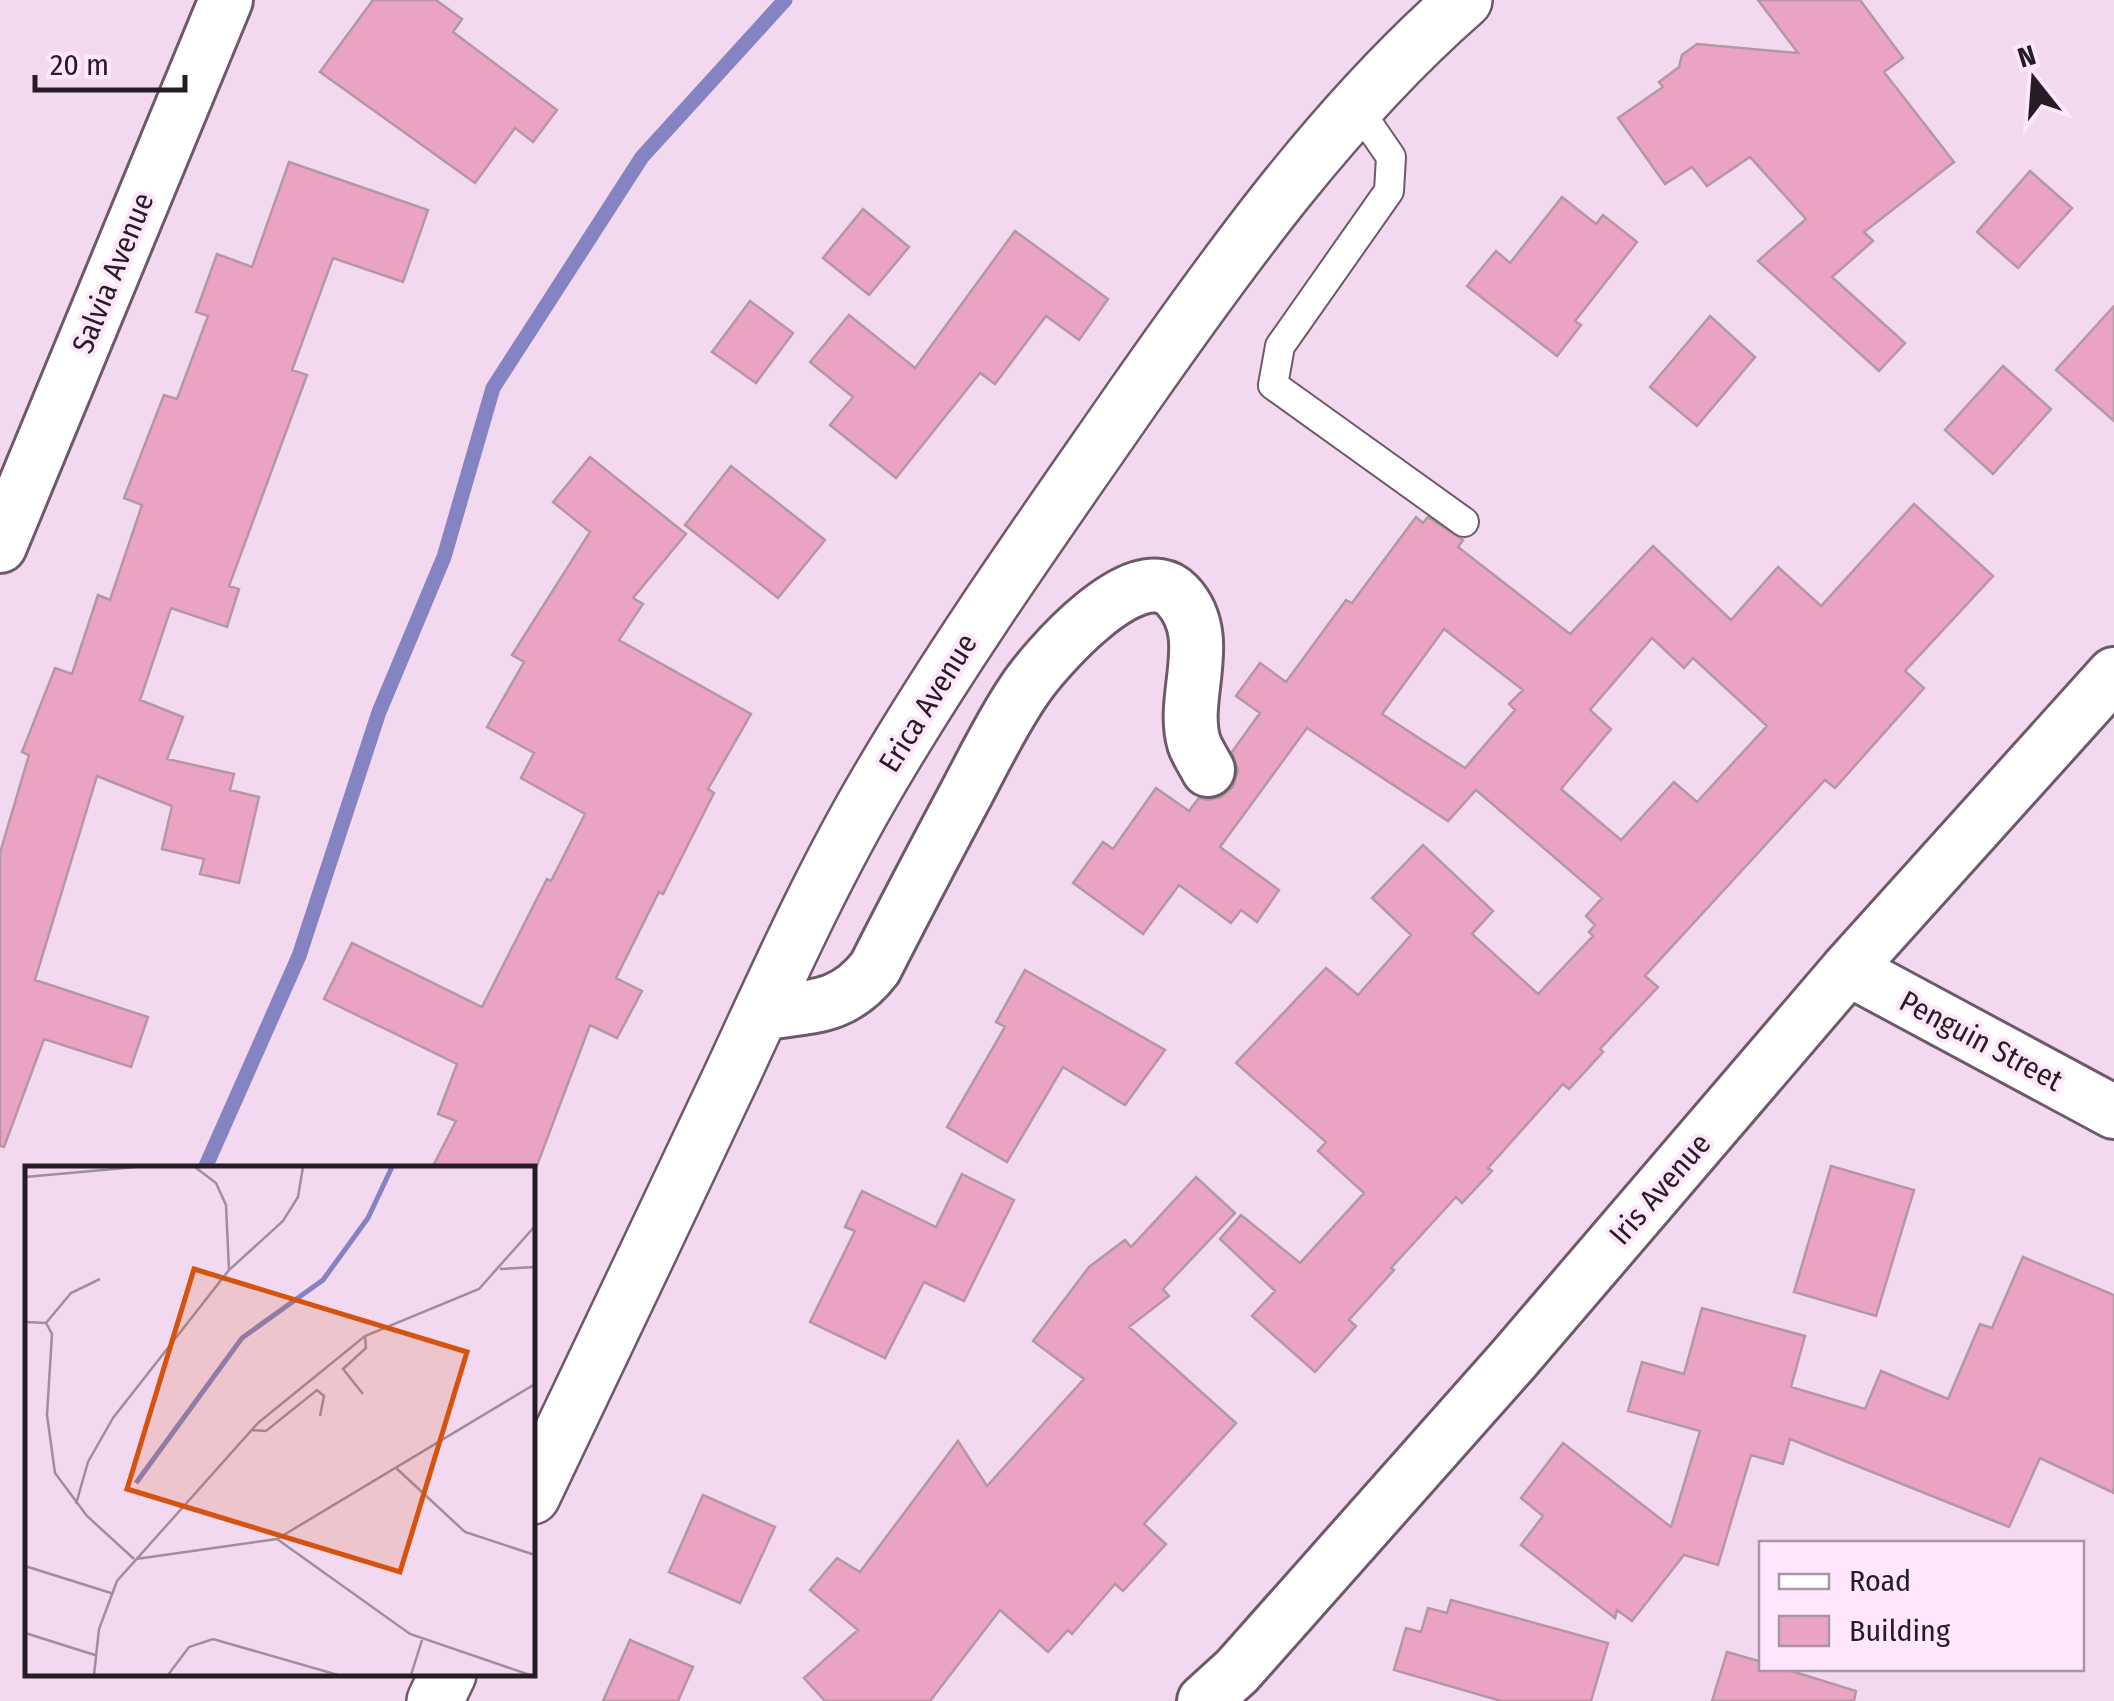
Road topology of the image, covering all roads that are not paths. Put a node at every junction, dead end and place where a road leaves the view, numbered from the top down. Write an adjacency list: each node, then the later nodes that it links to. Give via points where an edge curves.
1 (226, 0): 5 (street, Salvia Avenue)
2 (1464, 0): 3 (street, Erica Avenue)
3 (1356, 106): 4 (lane, via 1392,157 1389,191 1280,346 1273,385); 9 (street, Erica Avenue, via 1168,348 998,591 877,784)
4 (1464, 522)
5 (0, 546)
6 (2114, 674): 8 (street, Iris Avenue)
7 (1208, 770): 9 (street, via 1194,743 1191,714 1193,623 1178,595 1164,587 1132,590 1108,603 1024,689 858,989 824,1004)
8 (1848, 969): 10 (street, Penguin Street); 14 (street, Iris Avenue, via 1512,1360 1237,1672)
9 (760, 1014): 11 (street, Erica Avenue)
10 (2114, 1112)
11 (535, 1490)
12 (447, 1676): 13 (street)
13 (435, 1701)
14 (1204, 1701)

